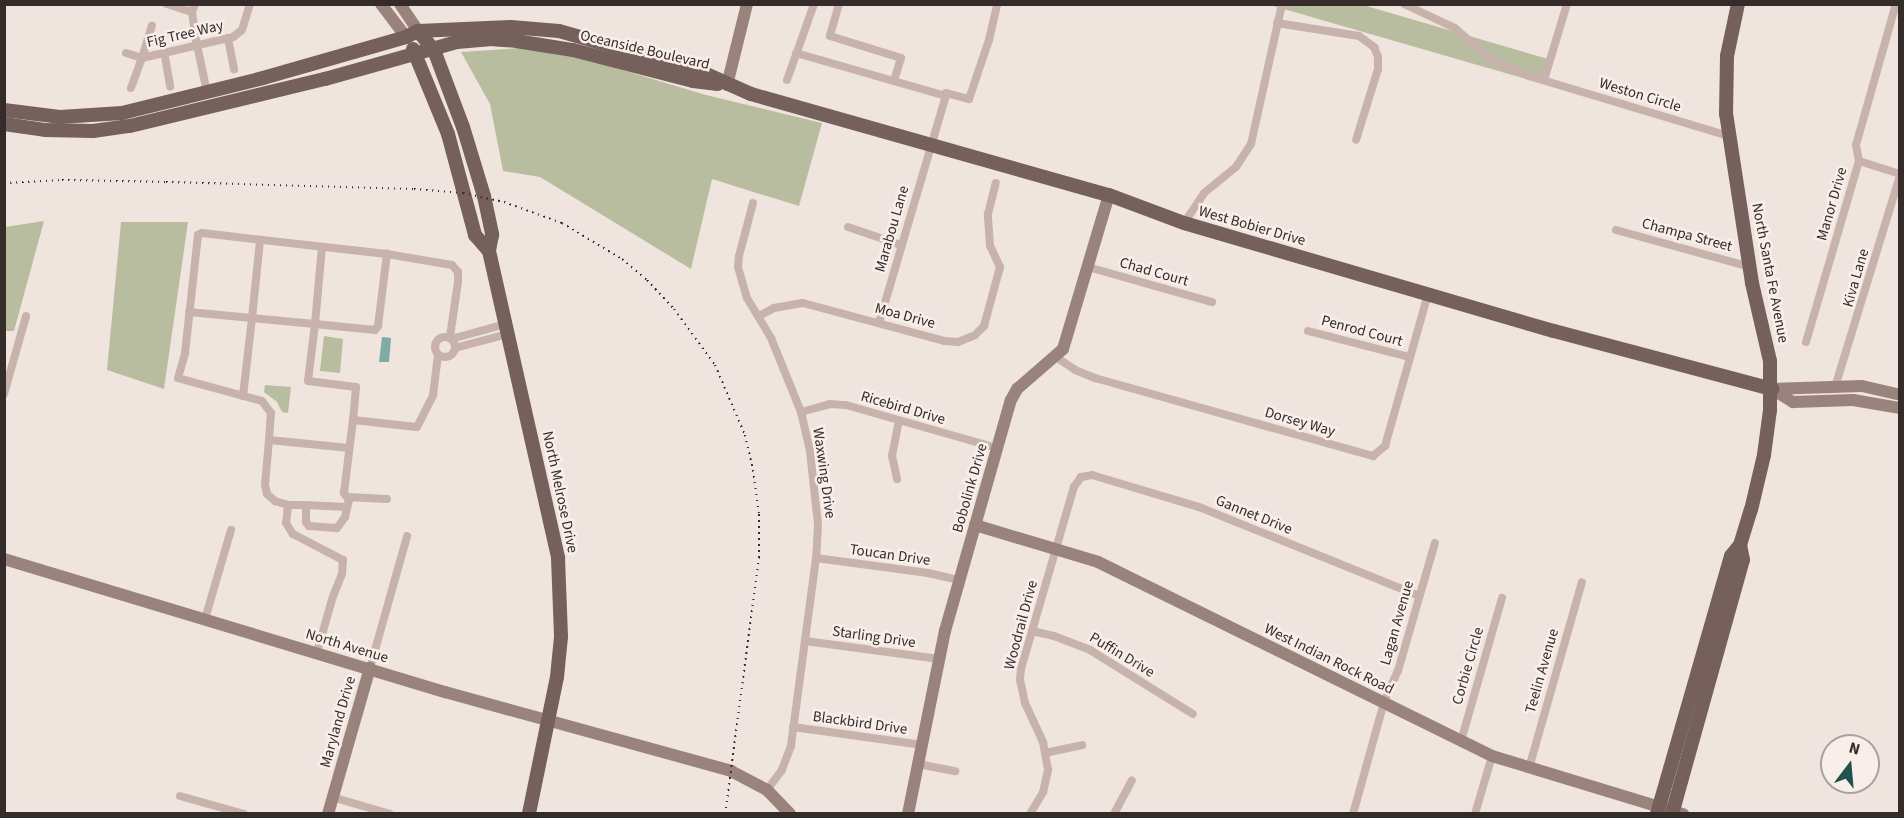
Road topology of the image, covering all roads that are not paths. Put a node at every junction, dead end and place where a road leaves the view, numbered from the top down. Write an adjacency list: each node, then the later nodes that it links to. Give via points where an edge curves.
1 (167, 4): 14 (street)
2 (250, 4): 18 (street, Fig Tree Way, via 242,30)
3 (381, 4): 17 (street)
4 (400, 4): 17 (street)
5 (747, 4): 31 (street)
6 (814, 4): 23 (street)
7 (839, 4): 30 (street, via 830,36 901,58)
8 (998, 4): 35 (street, via 969,99)
9 (1282, 4): 15 (street)
10 (1404, 4): 29 (street, Weston Circle, via 1455,28 1490,59)
11 (1567, 4): 29 (street)
12 (1738, 4): 39 (main road, North Santa Fe Avenue, via 1727,56)
13 (1896, 4): 42 (street, Manor Drive, via 1856,146)
14 (194, 8): 19 (street)
15 (1277, 23): 40 (street, via 1359,36 1374,47 1378,69); 47 (street, via 1251,144 1236,167 1204,193)
16 (152, 26): 25 (street, Fig Tree Way)
17 (412, 34): 20 (main road, North Melrose Drive); 24 (main road, North Melrose Drive); 27 (main road, Oceanside Boulevard); 31 (main road, Oceanside Boulevard, via 511,27 559,31 697,70)
18 (228, 38): 19 (street, Fig Tree Way); 26 (street)
19 (197, 44): 21 (street, Fig Tree Way); 34 (street)
20 (434, 50): 24 (main road, Oceanside Boulevard); 31 (main road, Oceanside Boulevard, via 457,42 516,40 573,50 693,81); 53 (main road, North Melrose Drive, via 484,196 492,235)
21 (164, 51): 25 (street, Fig Tree Way); 32 (street)
22 (126, 53): 25 (street, Fig Tree Way)
23 (796, 53): 28 (street); 30 (street)
24 (416, 54): 37 (main road, Oceanside Boulevard); 53 (main road, North Melrose Drive, via 448,135 475,235)
25 (142, 58): 33 (street, Fig Tree Way)
26 (234, 69)
27 (263, 78): 34 (main road, Oceanside Boulevard); 37 (main road, via 255,84 204,98)
28 (788, 80)
29 (1544, 80): 39 (street, Weston Circle)
30 (894, 81): 35 (street)
31 (727, 85): 41 (main road, West Bobier Drive)
32 (170, 86)
33 (131, 88)
34 (207, 92): 36 (main road, Oceanside Boulevard, via 122,113 60,117)
35 (946, 96): 41 (street, Marabou Lane)
36 (4, 110)
37 (199, 110): 38 (main road, Oceanside Boulevard, via 93,131)
38 (4, 124)
39 (1729, 136): 56 (main road, North Santa Fe Avenue)
40 (1356, 140)
41 (930, 143): 45 (main road, West Bobier Drive); 51 (street, Marabou Lane)
42 (1859, 161): 43 (street); 68 (street, Manor Drive)
43 (1899, 175): 73 (street, Kiva Lane)
44 (996, 183): 63 (street, Moa Drive, via 988,214 990,246 1000,267 984,326 958,342)
45 (1109, 195): 47 (main road, West Bobier Drive); 55 (street, Bobolink Drive)
46 (753, 203): 61 (street, Waxwing Drive, via 738,267 742,286)
47 (1184, 224): 57 (main road, West Bobier Drive)
48 (848, 227): 51 (street)
49 (1616, 230): 56 (street, Champa Street)
50 (260, 240): 52 (street); 59 (street, via 198,235); 62 (street)
51 (901, 244): 63 (street, Marabou Lane)
52 (322, 247): 54 (street); 64 (street)
53 (489, 251): 65 (main road, North Melrose Drive)
54 (387, 254): 64 (street, via 375,330); 67 (street, via 456,268 458,282)
55 (1088, 267): 58 (street, Chad Court); 71 (street, Bobolink Drive, via 1067,340)
56 (1750, 267): 74 (main road, North Santa Fe Avenue)
57 (1428, 294): 72 (street, Dorsey Way); 74 (main road, West Bobier Drive)
58 (1212, 302)
59 (189, 312): 62 (street); 76 (street, via 178,378)
60 (26, 316): 75 (street)
61 (759, 316): 63 (street, Moa Drive, via 774,308 802,303); 79 (street, Waxwing Drive)
62 (252, 318): 64 (street); 76 (street)
63 (879, 323)
64 (315, 324): 80 (street, via 308,381 356,387)
65 (507, 329): 67 (street); 69 (street); 114 (main road, North Melrose Drive, via 558,558 561,637)
66 (1308, 331): 72 (street, Penrod Court)
67 (450, 338): 69 (street); 70 (street, via 440,337 435,342)
68 (1806, 342)
69 (455, 348): 70 (street, via 447,357)
70 (438, 355): 80 (street, via 433,395 417,427)
71 (1056, 357): 72 (street, Dorsey Way, via 1095,378 1374,456 1385,446); 84 (street, Bobolink Drive, via 1017,388)
72 (1409, 357)
73 (1835, 387): 74 (street); 77 (street, via 1862,386)
74 (1772, 389): 78 (street, via 1793,402 1853,400); 103 (main road, North Santa Fe Avenue, via 1764,455 1740,545 1743,560)
75 (4, 394)
76 (243, 396): 82 (street, via 269,407)
77 (1899, 396)
78 (1899, 408)
79 (801, 412): 81 (street, Ricebird Drive, via 838,405); 97 (street, Waxwing Drive, via 815,487)
80 (352, 420): 83 (street)
81 (899, 421): 84 (street, Ricebird Drive); 86 (street, via 892,456)
82 (269, 440): 83 (street); 89 (street, via 267,494)
83 (349, 448): 87 (street, via 344,493)
84 (997, 448): 92 (street, Bobolink Drive)
85 (1079, 474): 96 (street, Woodrail Drive); 101 (street, Gannet Drive, via 1199,507)
86 (897, 479)
87 (347, 496): 88 (street); 91 (street)
88 (387, 499)
89 (288, 505): 90 (street); 107 (street, via 286,523 293,534 343,560)
90 (306, 505): 91 (street); 91 (street, via 309,526 337,528)
91 (347, 507)
92 (975, 525): 96 (street, West Indian Rock Road); 99 (street, Bobolink Drive)
93 (231, 530): 104 (street)
94 (407, 536): 109 (street, Maryland Drive)
95 (1435, 543): 101 (street, Lagan Avenue)
96 (1056, 549): 105 (street, Woodrail Drive); 111 (street, West Indian Rock Road, via 1098,562)
97 (816, 558): 99 (street, Toucan Drive); 106 (street, Waxwing Drive)
98 (4, 559): 104 (street, North Avenue)
99 (959, 580): 108 (street, Bobolink Drive)
100 (1582, 582): 122 (street, Teelin Avenue)
101 (1419, 596): 111 (street, Lagan Avenue, via 1398,671)
102 (1502, 598): 116 (street, Corbie Circle)
103 (1720, 616): 110 (main road, North Santa Fe Avenue); 112 (main road, North Santa Fe Avenue)
104 (205, 619): 107 (street, North Avenue)
105 (1032, 631): 113 (street, Puffin Drive, via 1090,650); 119 (street, Woodrail Drive, via 1020,680)
106 (806, 642): 108 (street, Starling Drive); 115 (street, Waxwing Drive)
107 (316, 652): 109 (street, North Avenue)
108 (940, 659): 117 (street, Bobolink Drive)
109 (370, 668): 114 (street, North Avenue); 127 (street, Maryland Drive)
110 (1699, 671): 112 (main road, via 1696,702); 128 (main road, North Santa Fe Avenue)
111 (1384, 702): 116 (street, West Indian Rock Road); 137 (street, Lagan Avenue)
112 (1702, 707): 128 (main road, North Santa Fe Avenue)
113 (1193, 714)
114 (548, 720): 125 (street, North Avenue, via 731,771); 132 (main road, North Melrose Drive)
115 (793, 727): 117 (street, Blackbird Drive); 125 (street, Waxwing Drive, via 787,760)
116 (1461, 741): 120 (street, West Indian Rock Road)
117 (923, 745): 121 (street, Bobolink Drive)
118 (1082, 745): 119 (street)
119 (1045, 753): 135 (street, Woodrail Drive, via 1045,786)
120 (1492, 756): 122 (street, West Indian Rock Road); 138 (street)
121 (918, 764): 123 (street); 134 (street, Bobolink Drive)
122 (1529, 768): 128 (street, West Indian Rock Road)
123 (955, 771)
124 (1132, 780): 136 (street)
125 (767, 790): 133 (street, North Avenue)
126 (180, 796): 129 (street)
127 (332, 796): 130 (street, Maryland Drive); 131 (street)
128 (1669, 811)
129 (244, 813)
130 (331, 813)
131 (390, 813)
132 (529, 813)
133 (789, 813)
134 (908, 813)
135 (1030, 813)
136 (1114, 813)
137 (1353, 813)
138 (1475, 813)

